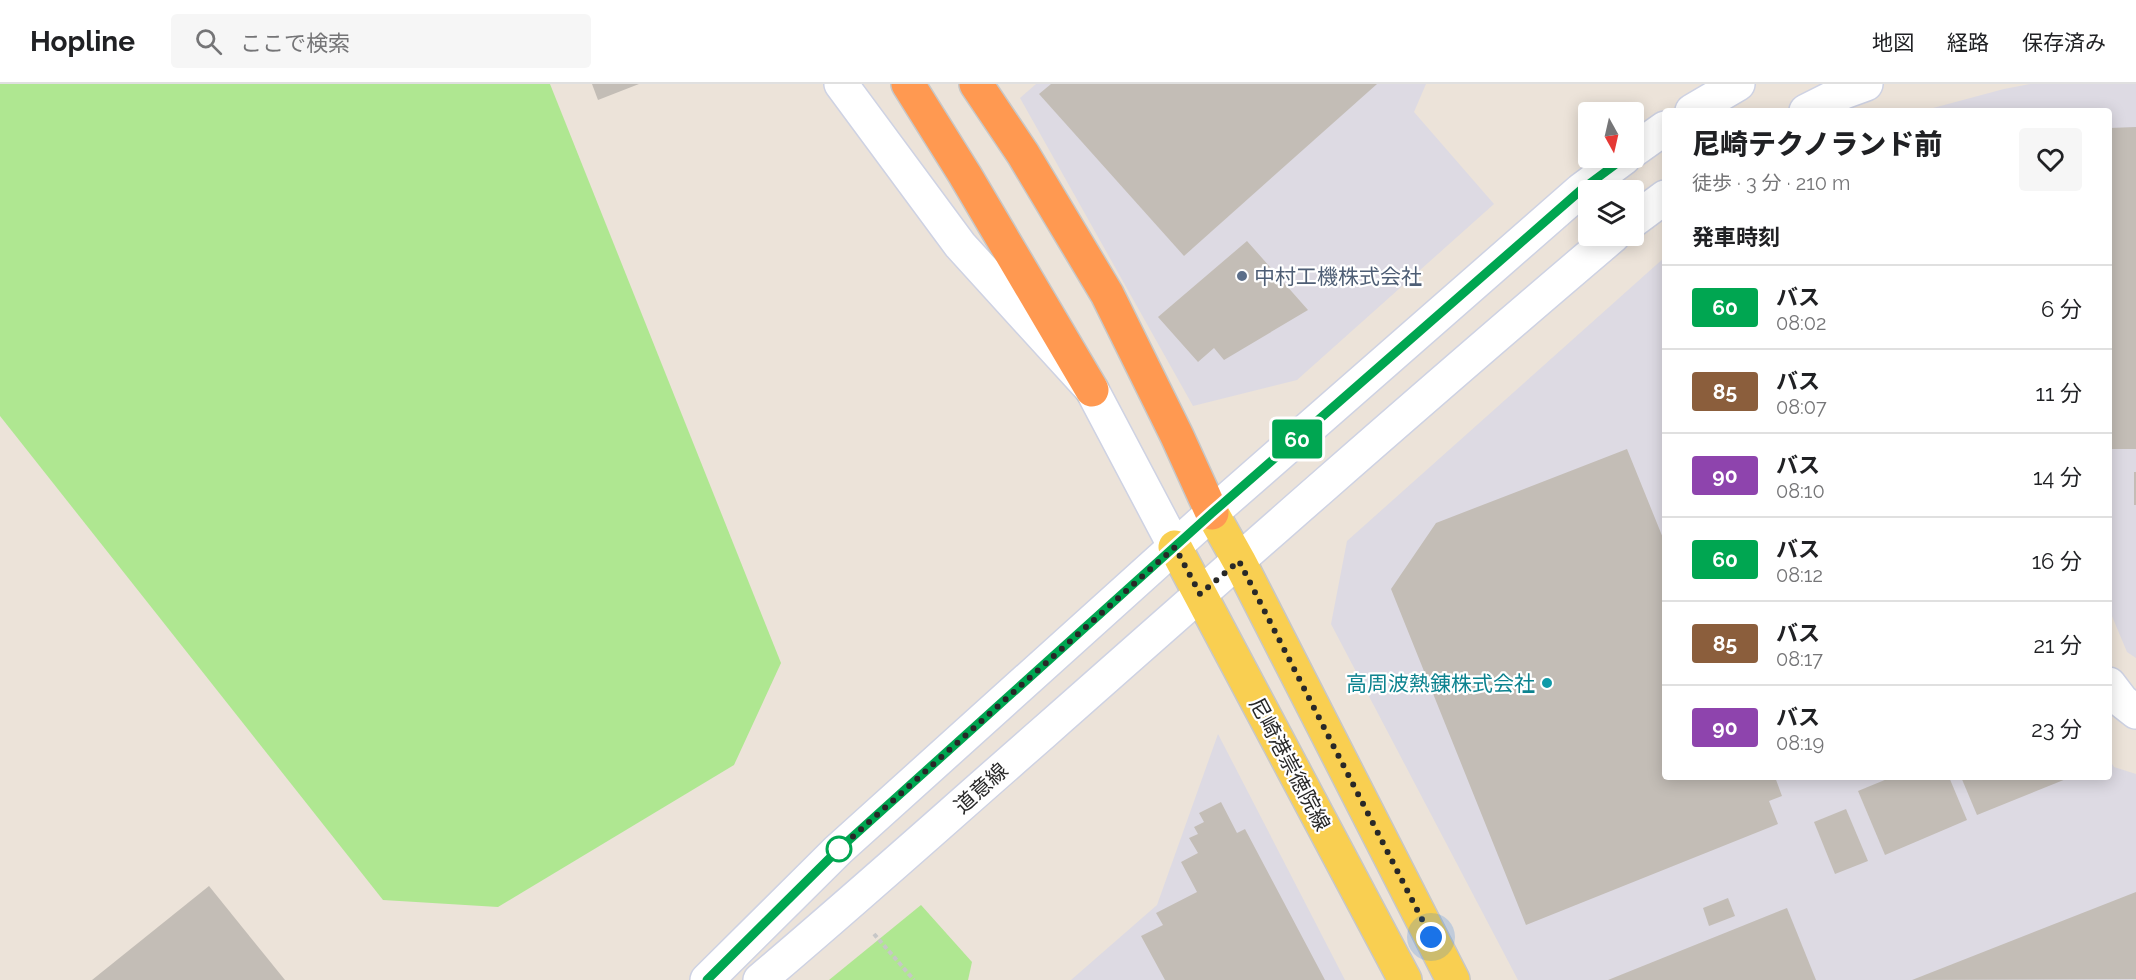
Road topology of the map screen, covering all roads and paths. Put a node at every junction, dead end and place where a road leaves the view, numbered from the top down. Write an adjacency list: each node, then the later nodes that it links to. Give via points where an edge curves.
1 (841, 84): 14 (street, via 960,245)
2 (908, 84): 14 (highway)
3 (976, 84): 15 (highway, via 1107,294)
4 (1738, 84): 6 (street)
5 (1851, 93): 7 (street)
6 (1697, 108)
7 (1814, 108)
8 (1662, 130): 9 (street)
9 (1644, 143)
10 (1611, 168): 15 (street)
11 (1662, 199): 12 (street)
12 (1644, 213)
13 (1601, 246): 17 (street, 道意線)
14 (1092, 390): 16 (street)
15 (1212, 513): 16 (street); 17 (main road)
16 (1175, 547): 18 (main road, 尼崎港崇徳院線); 22 (street, via 838,850)
17 (1239, 561): 18 (street, 道意線); 26 (main road)
18 (1200, 594): 23 (street, 道意線, via 863,893); 25 (main road, 尼崎港崇徳院線)
19 (2112, 688): 20 (street)
20 (2136, 712)
21 (874, 934): 24 (path)
22 (707, 980)
23 (759, 980)
24 (914, 980)
25 (1406, 980)
26 (1453, 980)

